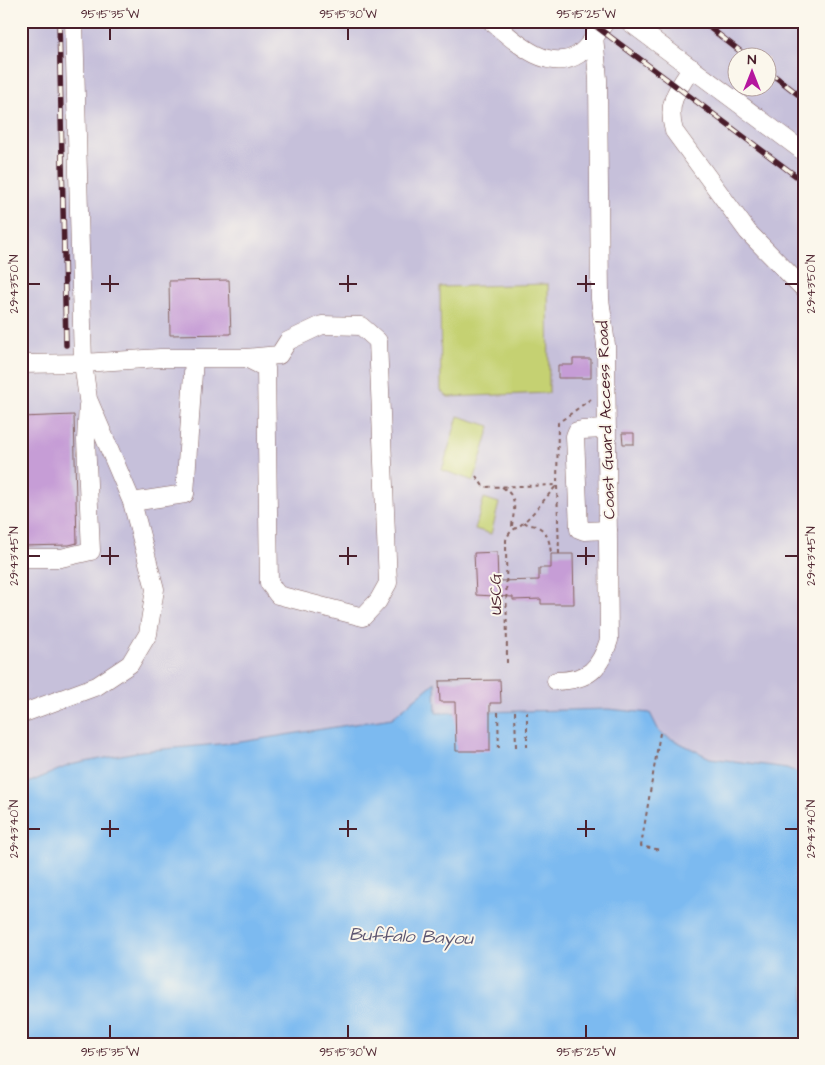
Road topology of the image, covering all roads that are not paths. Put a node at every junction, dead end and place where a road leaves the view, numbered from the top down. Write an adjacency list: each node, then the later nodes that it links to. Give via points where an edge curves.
1 (74, 21): 11 (street)
2 (491, 21): 5 (street, via 528,51 554,59 577,56)
3 (606, 21): 5 (street)
4 (628, 21): 6 (street)
5 (594, 36): 14 (street, Coast Guard Access Road, via 598,79 600,299 606,344)
6 (692, 68): 7 (street); 8 (street, via 672,102 674,131 748,232)
7 (804, 152)
8 (804, 289)
9 (194, 358): 10 (street); 11 (street); 15 (street, via 185,494)
10 (246, 358): 10 (street, via 279,355 288,341 322,324 361,326 378,341 388,583 378,601 363,617 278,595 269,583 266,368)
11 (84, 363): 12 (street); 13 (street)
12 (21, 364)
13 (88, 399): 15 (street); 17 (street, via 86,440 91,551 60,558)
14 (607, 429): 16 (street, Coast Guard Access Road); 16 (street, via 582,430 575,436 579,529)
15 (132, 502): 19 (street, via 155,589 148,634 130,664 97,686)
16 (608, 530): 18 (street, Coast Guard Access Road, via 609,640 603,657 592,672 573,680)
17 (21, 558)
18 (556, 681)
19 (21, 714)

